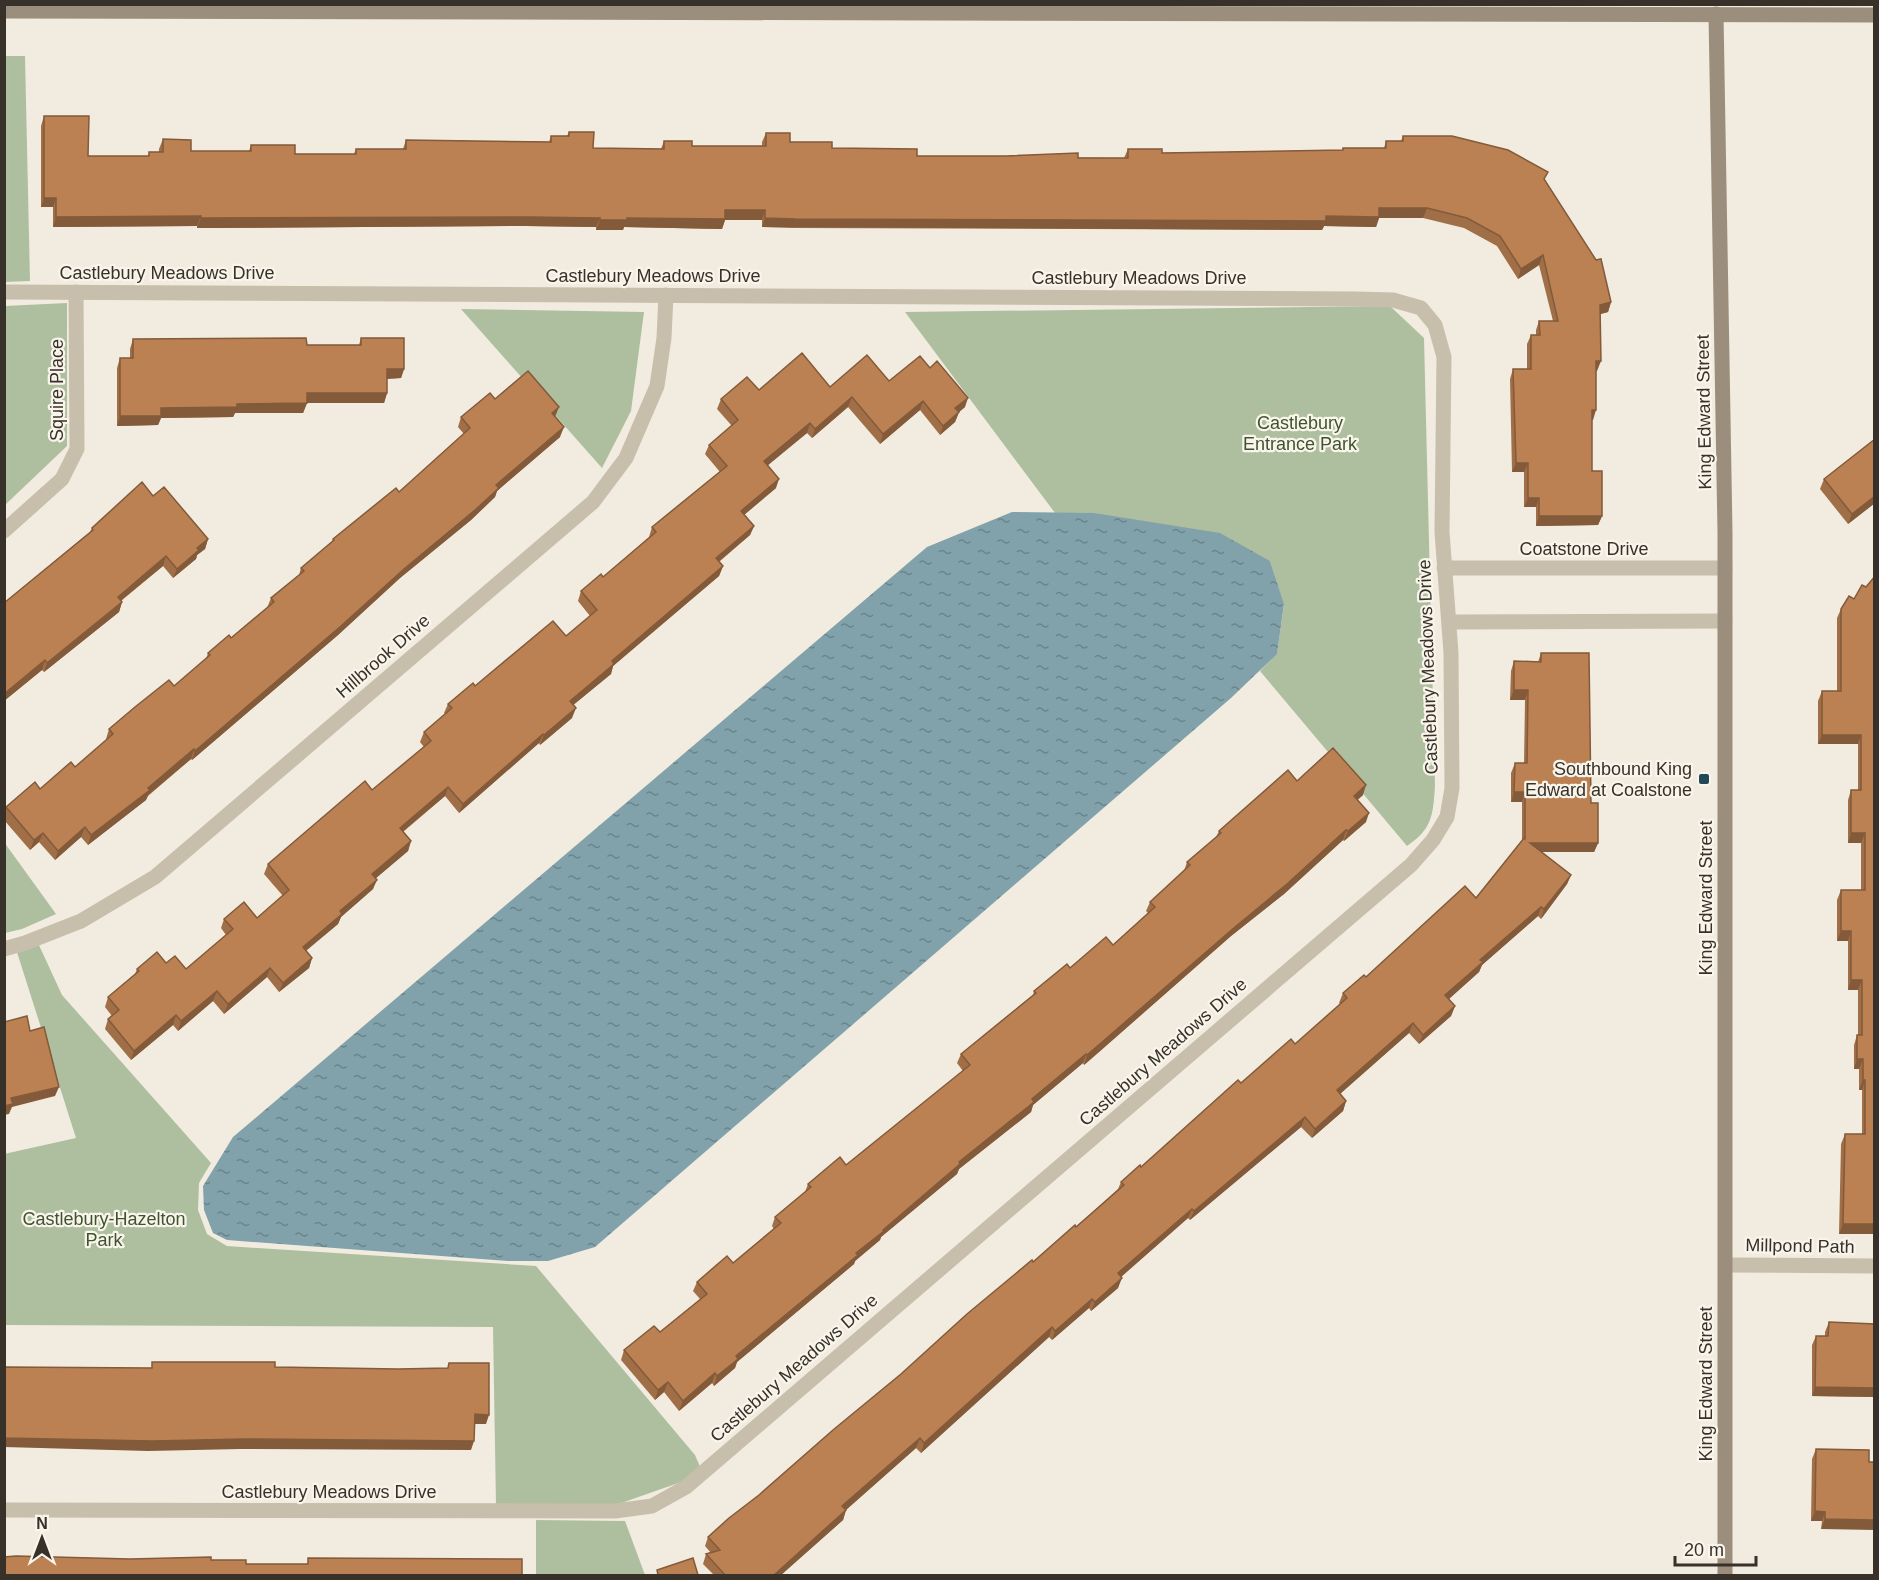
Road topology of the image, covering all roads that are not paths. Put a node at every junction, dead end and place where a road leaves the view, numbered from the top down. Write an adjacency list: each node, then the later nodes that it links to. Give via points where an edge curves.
1 (1716, 9): 2 (street); 3 (street); 9 (street, King Edward Street)
2 (4, 11)
3 (1875, 15)
4 (4, 292): 5 (street, Castlebury Meadows Drive)
5 (76, 292): 6 (street, Castlebury Meadows Drive); 7 (street, Squire Place, via 77,449 62,479)
6 (666, 295): 8 (street, Castlebury Meadows Drive, via 1355,299 1393,300 1420,308 1435,325 1444,357); 12 (street, Hillbrook Drive, via 657,386 626,458 593,502 155,877 81,921)
7 (4, 531)
8 (1444, 568): 9 (street, Coatstone Drive); 11 (street, Castlebury Meadows Drive)
9 (1725, 568): 10 (street, King Edward Street)
10 (1725, 621): 11 (street); 13 (street, King Edward Street)
11 (1450, 622): 15 (street, Castlebury Meadows Drive, via 1452,788 1447,817 1411,865 686,1487 652,1506 615,1511)
12 (4, 949)
13 (1726, 1265): 14 (street, Millpond Path); 16 (street, King Edward Street)
14 (1875, 1266)
15 (4, 1510)
16 (1725, 1575)

